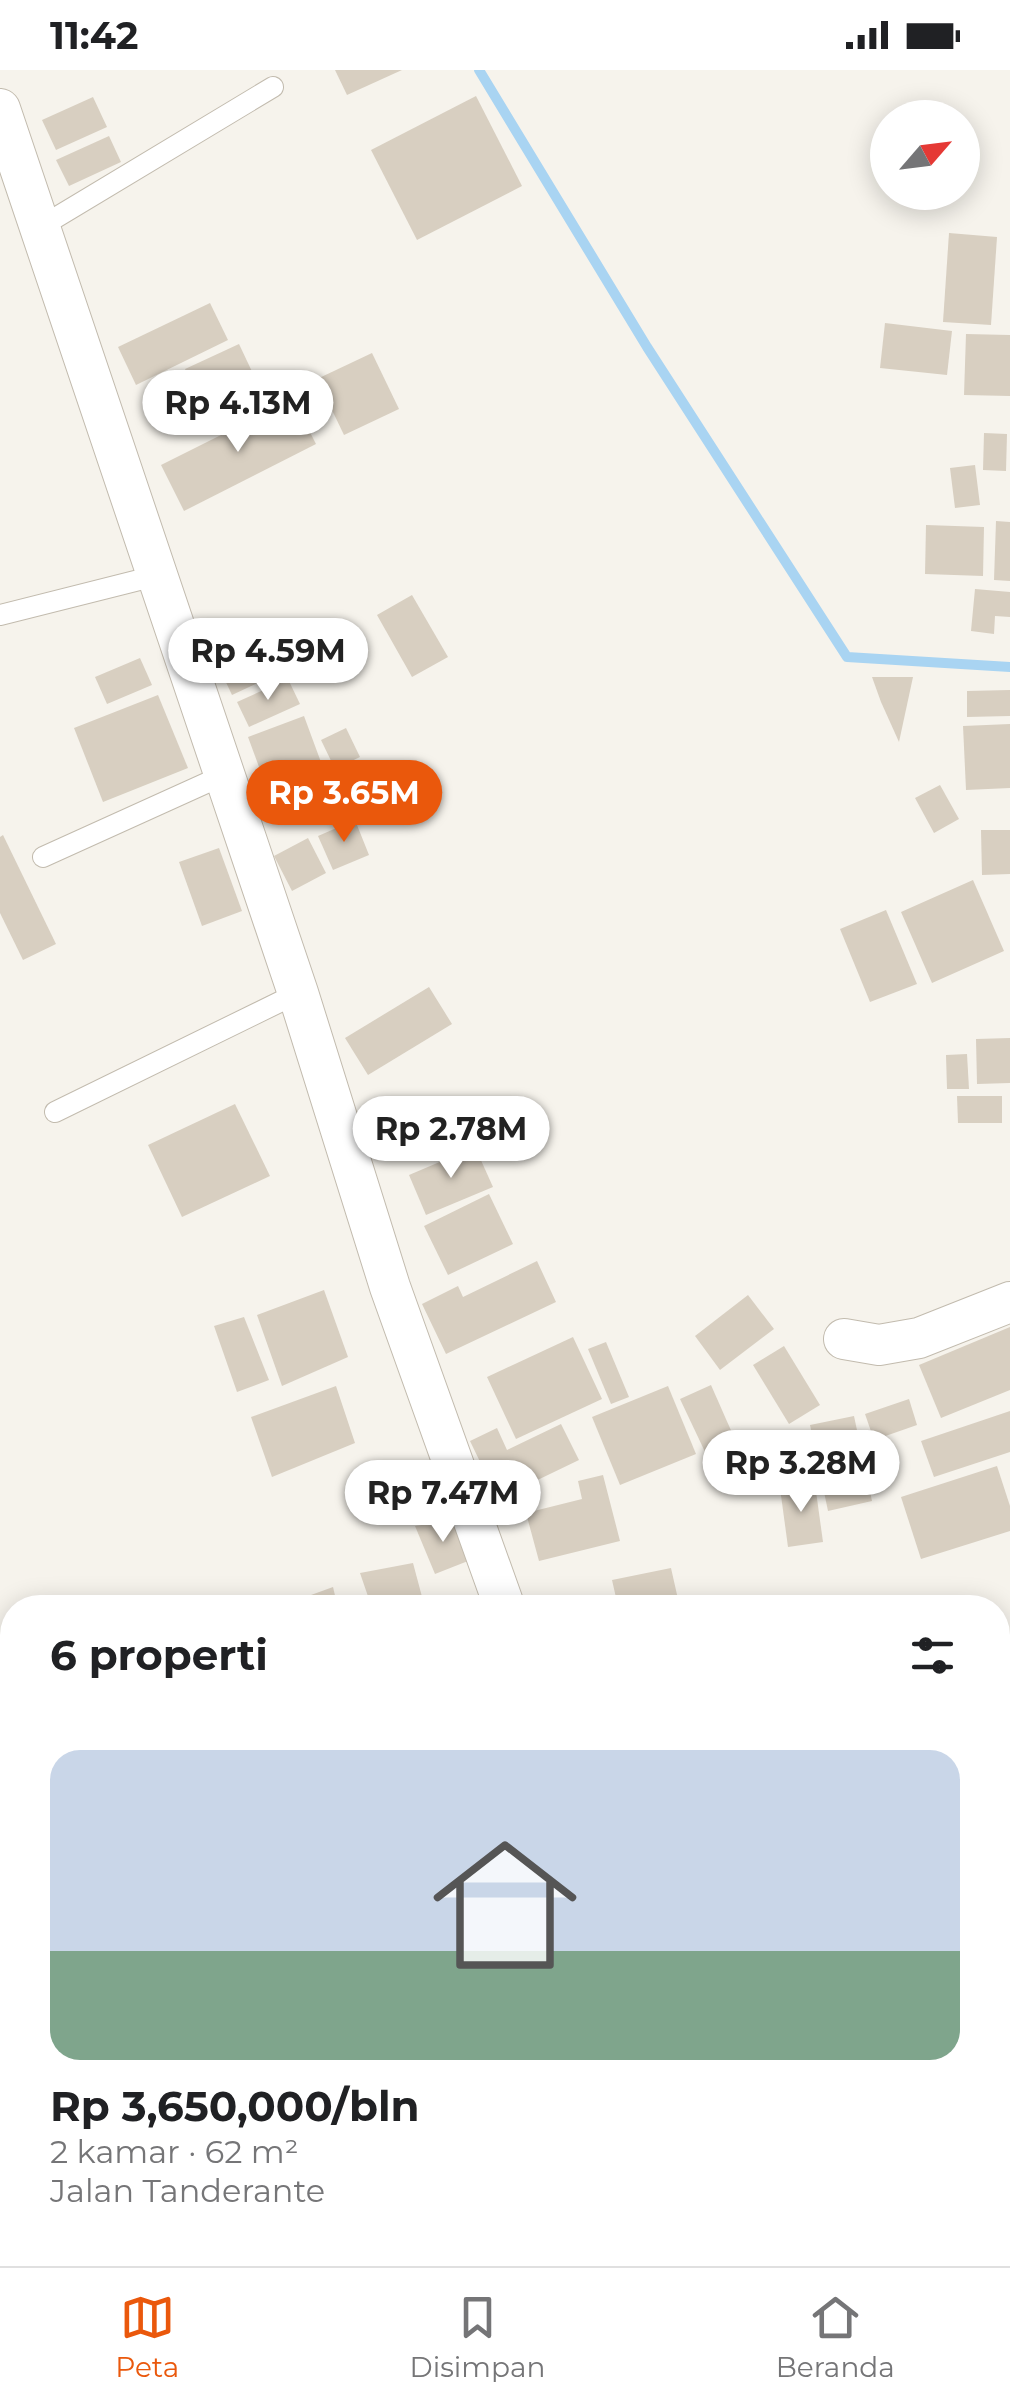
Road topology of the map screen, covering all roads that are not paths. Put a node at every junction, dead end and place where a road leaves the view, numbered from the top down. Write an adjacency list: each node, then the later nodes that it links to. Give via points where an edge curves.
1 (273, 87): 3 (lane)
2 (0, 109): 3 (street)
3 (42, 226): 4 (street)
4 (155, 576): 5 (lane); 6 (street)
5 (0, 614)
6 (224, 774): 7 (lane); 8 (street)
7 (43, 858)
8 (298, 992): 9 (lane); 12 (street, via 390,1287)
9 (55, 1112)
10 (1010, 1302): 11 (street, via 919,1338 879,1345)
11 (844, 1339)
12 (500, 1595)

